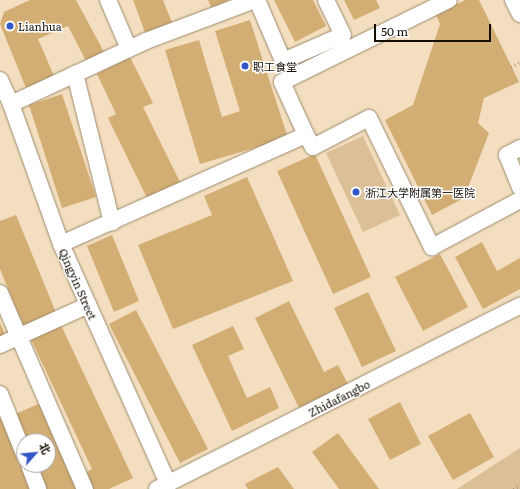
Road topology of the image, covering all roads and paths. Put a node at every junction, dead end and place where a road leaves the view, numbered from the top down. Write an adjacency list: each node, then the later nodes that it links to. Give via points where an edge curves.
1 (108, 0): 7 (street)
2 (256, 0): 3 (street, via 283,61 343,36); 7 (street)
3 (326, 0)
4 (450, 0): 13 (street, via 282,82)
5 (513, 0): 6 (street)
6 (520, 14)
7 (129, 49): 10 (street)
8 (520, 62): 9 (path)
9 (512, 66)
10 (75, 74): 12 (street); 17 (street)
11 (0, 80): 12 (street, Qingyin Street)
12 (11, 104): 18 (street, Qingyin Street)
13 (306, 134): 16 (street, via 313,147 370,118 432,247); 17 (street)
14 (520, 148): 15 (street, via 507,155)
15 (520, 187)
16 (520, 200)
17 (112, 222): 18 (street)
18 (60, 244): 20 (street, Qingyin Street)
19 (0, 293): 22 (street)
20 (88, 305): 22 (street); 28 (street, Qingyin Street)
21 (520, 306): 28 (street, Zhidafangbo)
22 (18, 337): 23 (street); 30 (street)
23 (0, 345)
24 (0, 394): 25 (street)
25 (16, 434)
26 (32, 473): 29 (street)
27 (520, 485): 31 (path)
28 (163, 486)
29 (38, 489)
30 (85, 489)
31 (513, 489)

